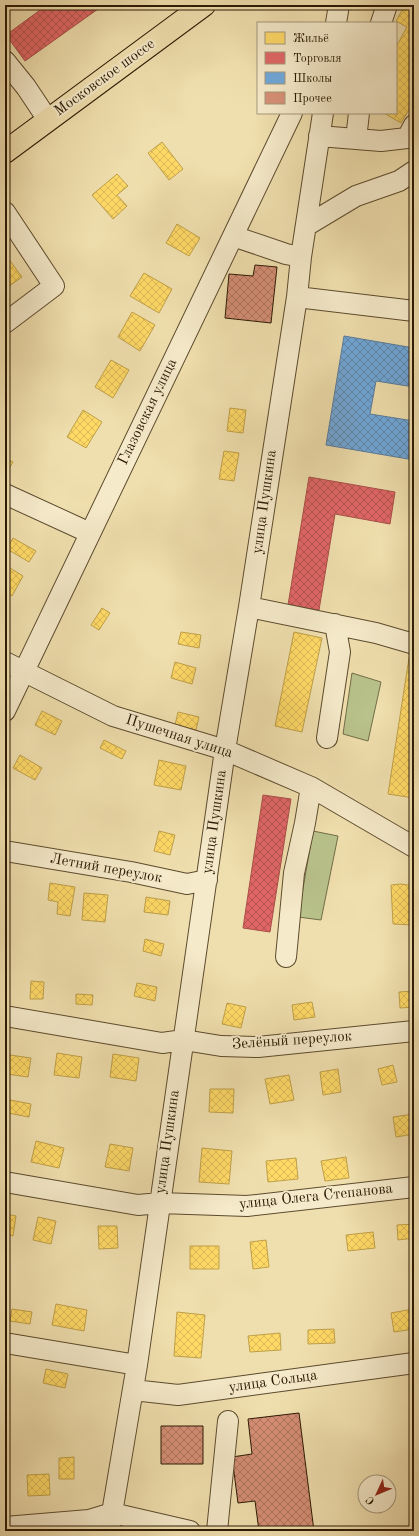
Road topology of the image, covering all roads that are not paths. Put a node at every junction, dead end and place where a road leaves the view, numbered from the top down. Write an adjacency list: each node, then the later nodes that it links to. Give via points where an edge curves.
1 (204, 5): 8 (main road, Московское шоссе)
2 (387, 5): 3 (street)
3 (381, 22)
4 (5, 61): 8 (street)
5 (292, 114): 16 (street, Глазовская улица)
6 (322, 114): 10 (street, улица Пушкина)
7 (359, 114): 11 (street)
8 (48, 120): 12 (main road, Московское шоссе)
9 (414, 124): 11 (street, via 407,138 381,141)
10 (319, 136): 11 (street); 15 (street, улица Пушкина)
11 (356, 139)
12 (5, 152)
13 (414, 171): 15 (street, via 399,181 356,196)
14 (5, 212): 20 (street, via 54,286)
15 (306, 226): 17 (street, улица Пушкина)
16 (233, 236): 17 (street); 22 (street, Глазовская улица)
17 (301, 257): 18 (street, улица Пушкина)
18 (297, 297): 19 (street); 23 (street, улица Пушкина)
19 (414, 311)
20 (5, 323)
21 (5, 494): 22 (street)
22 (90, 533): 27 (street, Глазовская улица)
23 (249, 607): 24 (street); 30 (street, улица Пушкина)
24 (339, 623): 25 (street); 29 (street, via 340,652)
25 (414, 644)
26 (5, 662): 27 (street, Пушечная улица)
27 (25, 671): 28 (street, Глазовская улица); 30 (street, Пушечная улица, via 113,716)
28 (5, 711)
29 (327, 738)
30 (225, 750): 31 (street, Пушечная улица); 34 (street, улица Пушкина)
31 (311, 787): 32 (street, Пушечная улица); 35 (street, via 294,873)
32 (414, 847)
33 (5, 851): 34 (street, Летний переулок, via 187,884)
34 (207, 880): 38 (street, улица Пушкина)
35 (286, 957)
36 (5, 1016): 38 (street, Зелёный переулок, via 162,1043)
37 (414, 1031): 38 (street, Зелёный переулок, via 258,1047 221,1046)
38 (184, 1040): 41 (street, улица Пушкина)
39 (5, 1182): 41 (street, улица Олега Степанова, via 138,1205)
40 (414, 1187): 41 (street, улица Олега Степанова, via 247,1206)
41 (160, 1203): 44 (street, улица Пушкина)
42 (5, 1343): 44 (street)
43 (414, 1363): 45 (street, улица Сольца, via 178,1396)
44 (136, 1365): 45 (street, улица Пушкина)
45 (132, 1390): 47 (street, улица Пушкина)
46 (228, 1421): 50 (street)
47 (111, 1522): 48 (street, via 89,1520); 49 (street)
48 (5, 1527)
49 (190, 1531)
50 (217, 1531)

